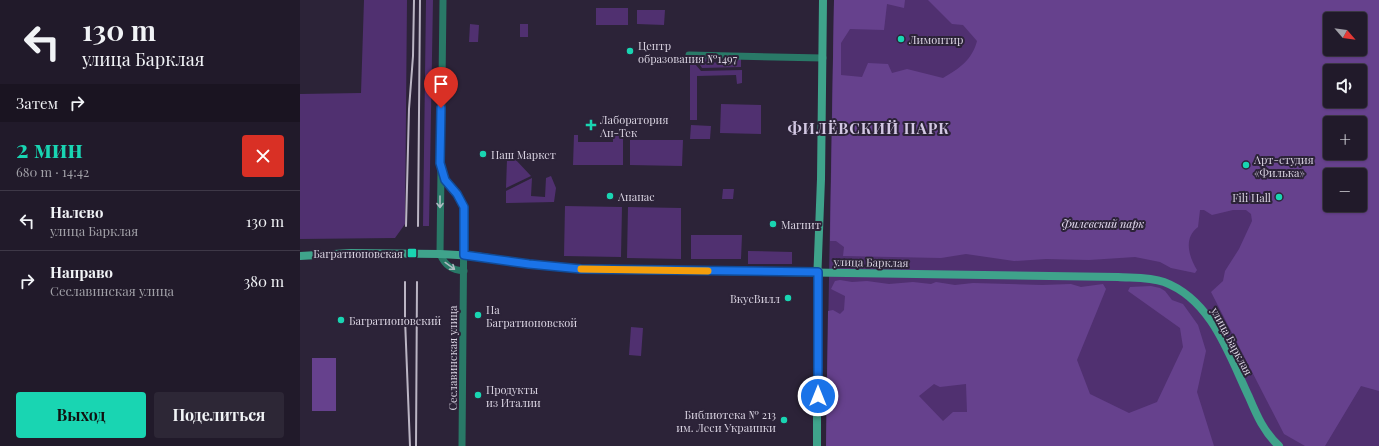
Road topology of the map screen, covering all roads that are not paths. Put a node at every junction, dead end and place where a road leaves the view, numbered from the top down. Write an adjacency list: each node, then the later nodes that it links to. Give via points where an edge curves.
1 (443, 0): 5 (street, Сеславинская улица)
2 (823, 0): 4 (main road)
3 (689, 55): 4 (street)
4 (823, 58): 10 (main road)
5 (440, 163): 6 (street, Сеславинская улица, one-way to 6); 7 (street, Сеславинская улица, via 445,180 464,207)
6 (440, 254): 7 (main road, улица Барклая); 8 (main road, улица Барклая, via 351,253); 9 (street, one-way to 9, via 453,270)
7 (464, 255): 9 (street, Сеславинская улица); 10 (main road, улица Барклая, via 581,269)
8 (300, 256)
9 (464, 271): 11 (street, Сеславинская улица)
10 (818, 272): 12 (main road); 13 (main road, улица Барклая, via 1118,277 1163,282 1194,301 1211,320 1263,428)
11 (462, 446)
12 (817, 446)
13 (1279, 446)

